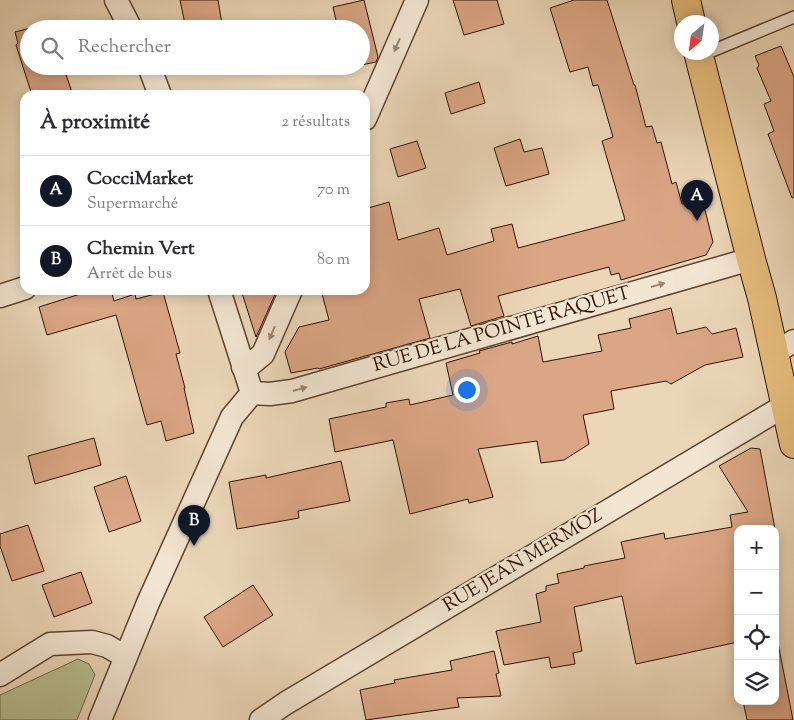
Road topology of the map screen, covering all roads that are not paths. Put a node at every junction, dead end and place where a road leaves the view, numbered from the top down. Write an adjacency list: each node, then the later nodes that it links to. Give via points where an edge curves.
1 (116, 0): 6 (street)
2 (417, 0): 11 (street, one-way to 11)
3 (686, 0): 4 (main road)
4 (689, 15)
5 (794, 17): 7 (lane)
6 (126, 20)
7 (719, 47)
8 (706, 60): 12 (main road)
9 (152, 75): 10 (street)
10 (158, 90)
11 (370, 108)
12 (751, 259): 17 (main road); 19 (street, RUE DE LA POINTE RAQUET, one-way to 12, via 292,391)
13 (20, 290): 16 (street)
14 (221, 295): 18 (street)
15 (289, 295): 18 (street, one-way to 18, via 263,354)
16 (0, 296)
17 (785, 360): 20 (main road)
18 (243, 367): 19 (street)
19 (252, 393): 22 (street, via 232,417)
20 (786, 405): 21 (main road); 25 (street, RUE JEAN MERMOZ)
21 (794, 444)
22 (126, 656): 23 (street, via 92,642 50,644); 24 (street)
23 (0, 675)
24 (100, 720)
25 (262, 720)

